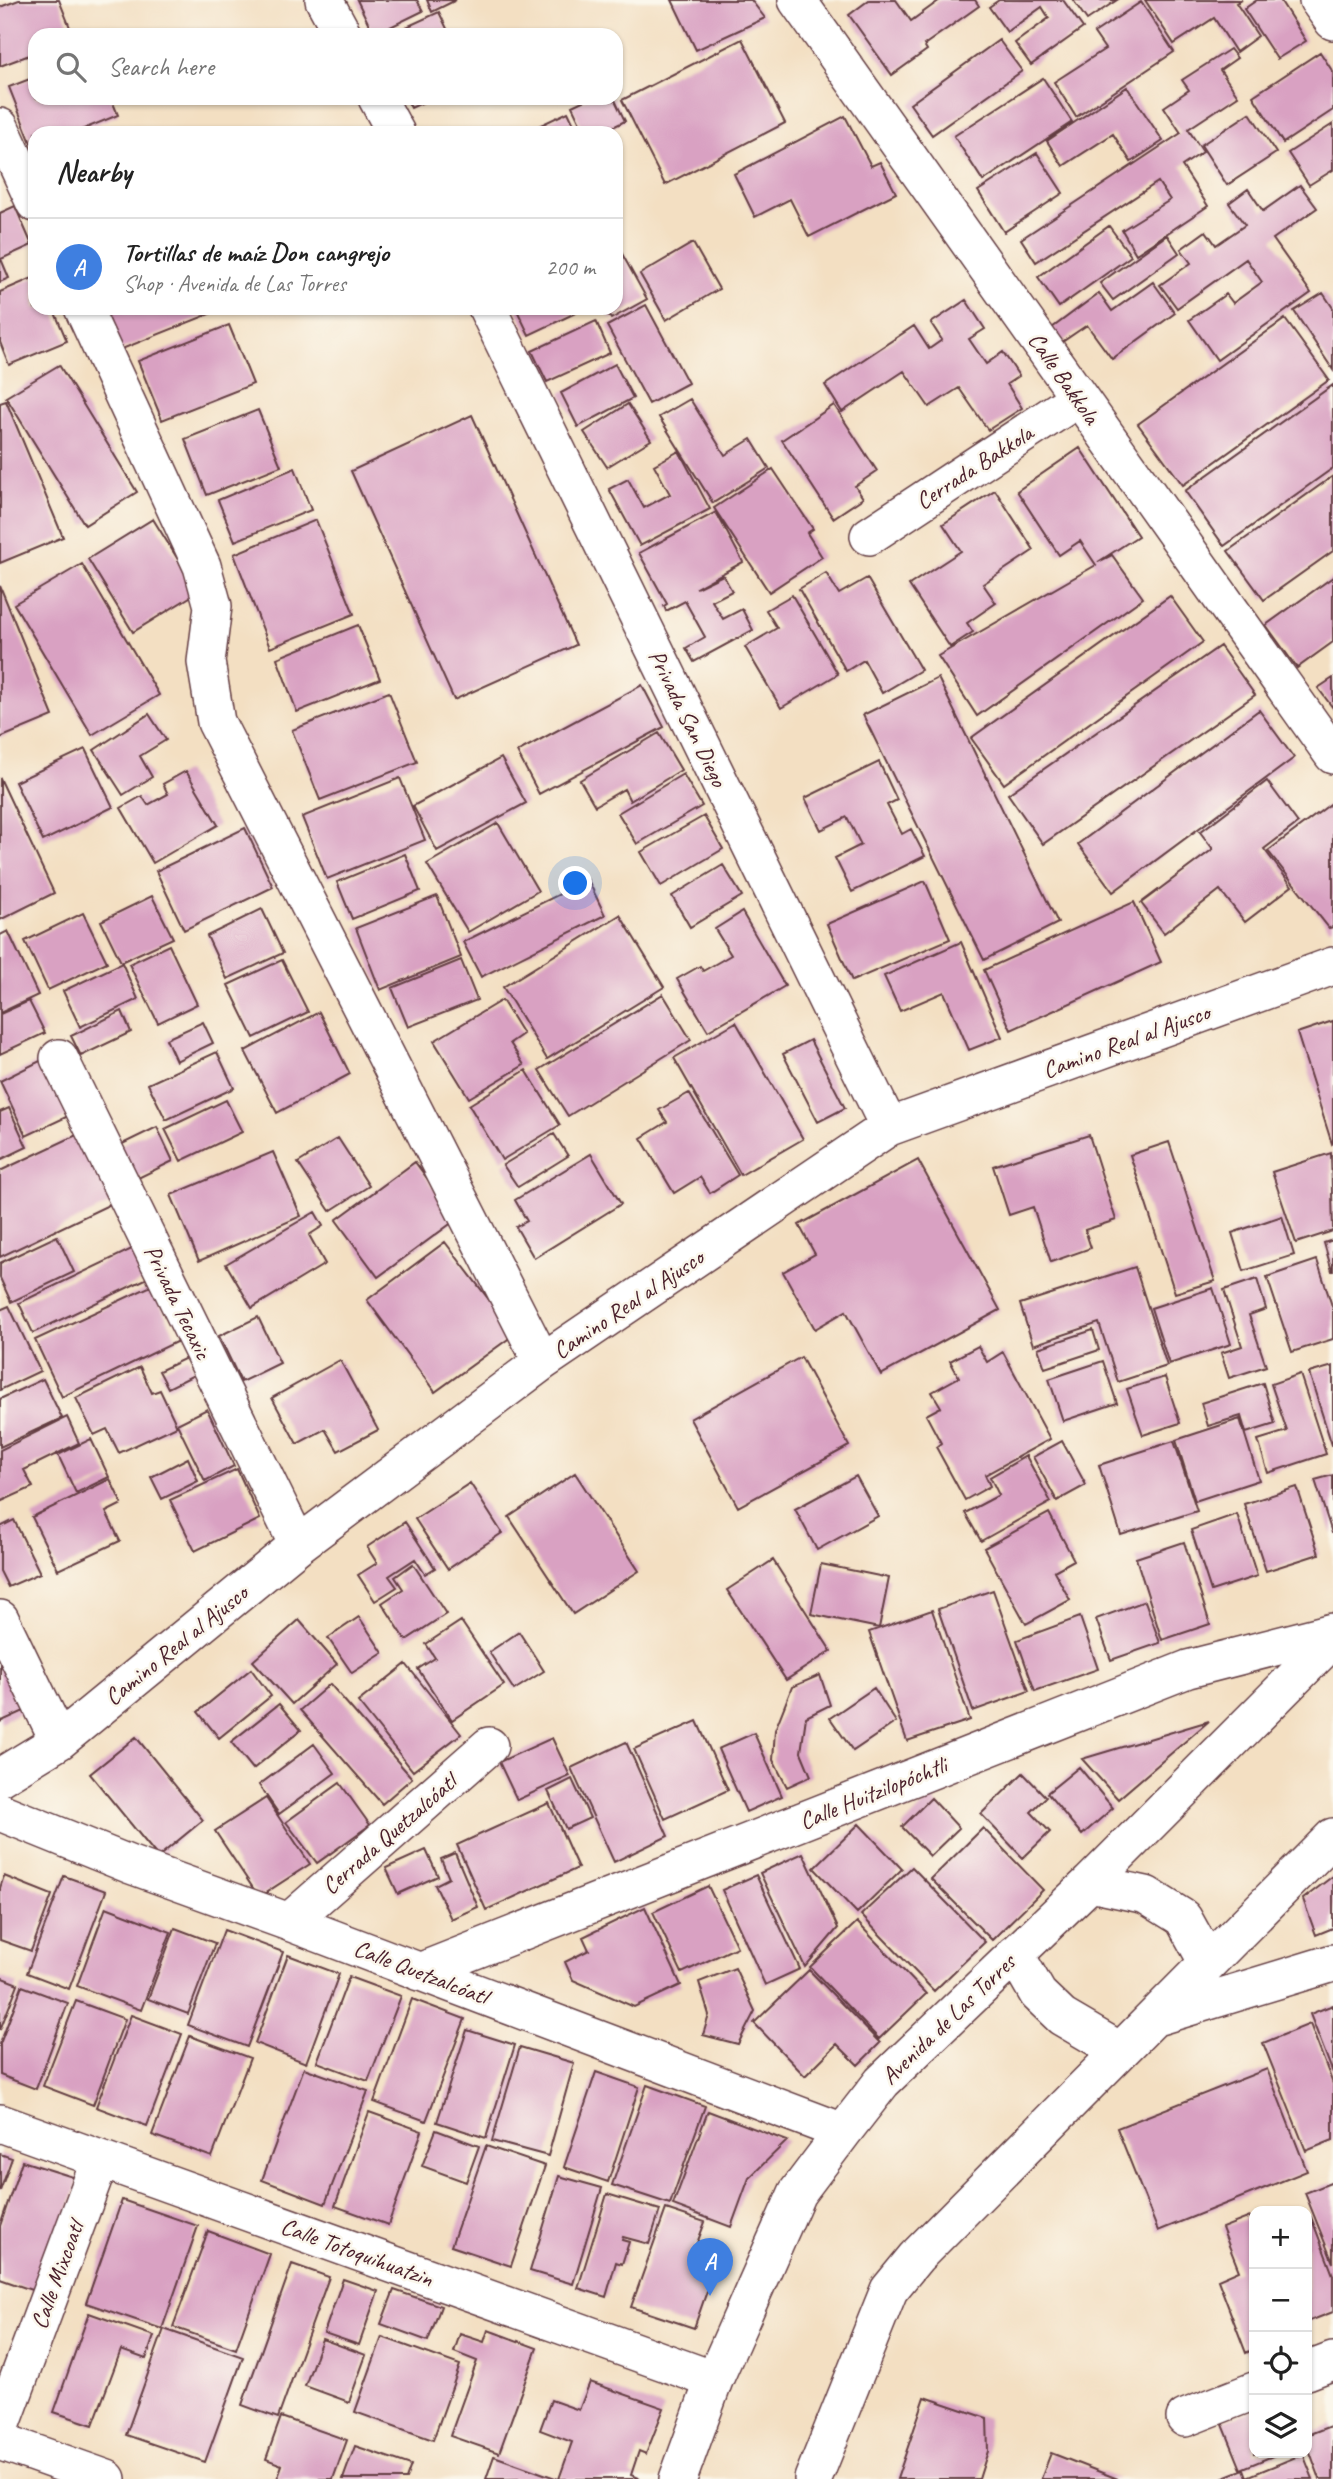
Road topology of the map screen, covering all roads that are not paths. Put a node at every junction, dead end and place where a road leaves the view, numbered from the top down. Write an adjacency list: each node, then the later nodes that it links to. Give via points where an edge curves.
1 (324, 0): 5 (street)
2 (797, 0): 12 (street, Calle Bakkola)
3 (1318, 0): 4 (street)
4 (1333, 21)
5 (339, 28)
6 (381, 105): 7 (street)
7 (392, 126)
8 (0, 127): 9 (street)
9 (28, 188)
10 (86, 315): 18 (street, via 202,566 213,606 206,662 216,722)
11 (490, 315): 17 (street, Privada San Diego)
12 (1078, 398): 13 (street, Cerrada Bakkola); 14 (street, Calle Bakkola)
13 (869, 536)
14 (1333, 755)
15 (1333, 966): 17 (street, Camino Real al Ajusco)
16 (59, 1058): 19 (street, Privada Tecaxic)
17 (889, 1128): 18 (street, Camino Real al Ajusco)
18 (542, 1362): 19 (street, Camino Real al Ajusco)
19 (298, 1545): 23 (street, Camino Real al Ajusco)
20 (0, 1619): 23 (street)
21 (1333, 1632): 33 (street, Calle Huitzilopóchtli, via 1188,1669)
22 (1333, 1639): 28 (street, Avenida de Las Torres)
23 (59, 1741): 25 (street, Camino Real al Ajusco)
24 (489, 1746): 29 (street, Cerrada Quetzalcóatl)
25 (0, 1777)
26 (0, 1812): 29 (street, Calle Quetzalcóatl)
27 (1333, 1837): 31 (street)
28 (1090, 1883): 30 (street, Avenida de Las Torres); 31 (street, via 1146,1895 1183,1918)
29 (289, 1922): 33 (street, Calle Quetzalcóatl)
30 (1015, 1954): 35 (street, via 1038,1994 1062,2017); 37 (street, Avenida de Las Torres, via 882,2082)
31 (1208, 1963): 34 (street)
32 (1333, 1963): 34 (street)
33 (419, 1972): 37 (street, Calle Quetzalcóatl)
34 (1154, 2018): 35 (street)
35 (1120, 2051): 48 (street, via 916,2257 889,2290)
36 (0, 2123): 38 (street, Calle Totoquihuatzin)
37 (842, 2132): 41 (street, Avenida de Las Torres, via 797,2193)
38 (100, 2160): 41 (street, Calle Totoquihuatzin); 44 (street, Calle Mixcoatl)
39 (1333, 2361): 40 (street)
40 (1312, 2369)
41 (714, 2379): 47 (street, Avenida de Las Torres)
42 (1249, 2393): 43 (street)
43 (1185, 2418)
44 (0, 2429)
45 (0, 2441): 46 (street)
46 (107, 2479)
47 (678, 2479)
48 (813, 2479)

